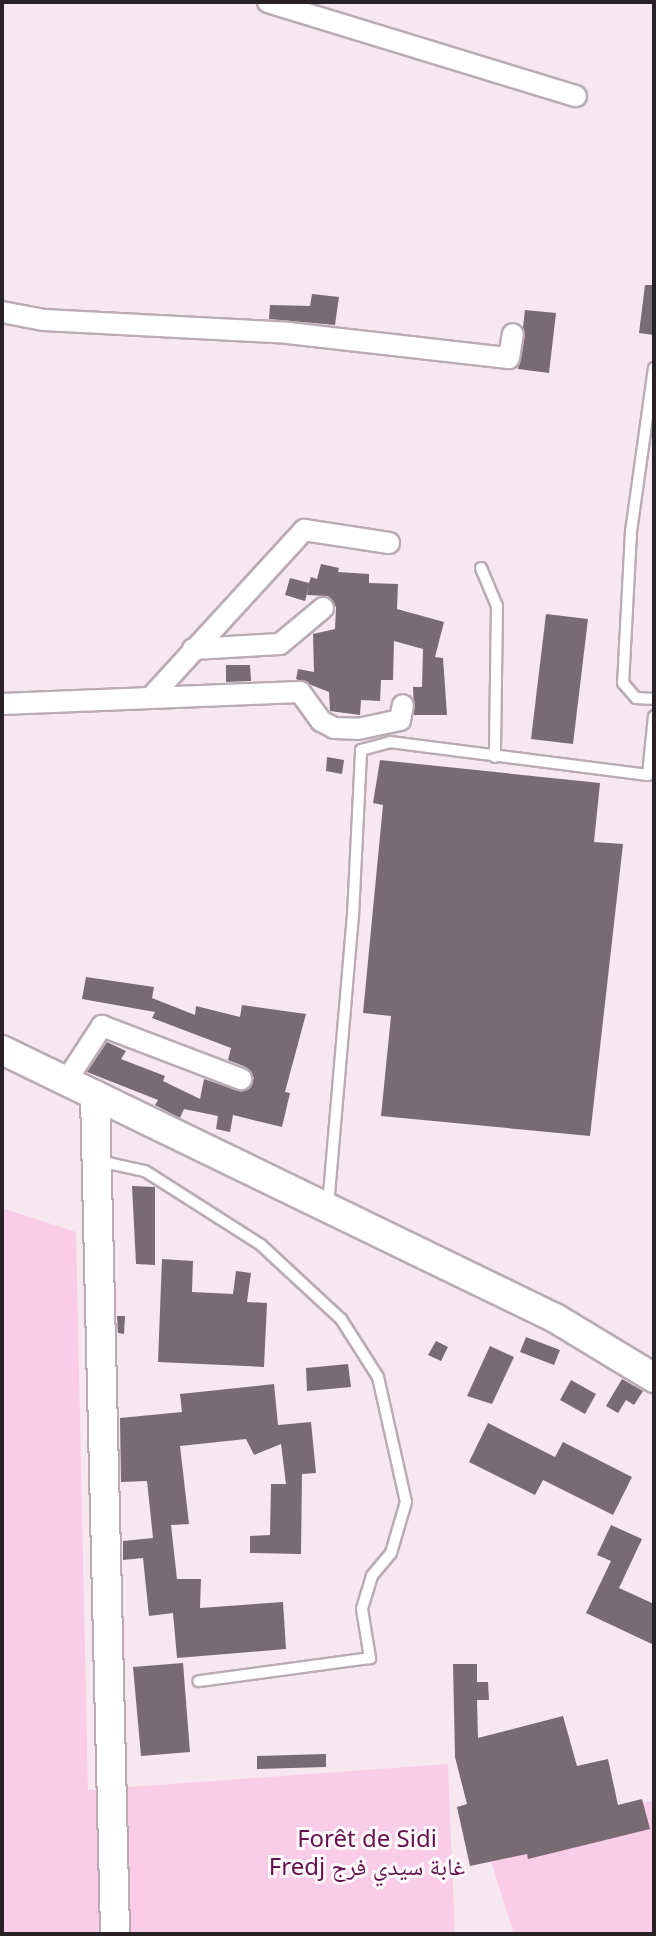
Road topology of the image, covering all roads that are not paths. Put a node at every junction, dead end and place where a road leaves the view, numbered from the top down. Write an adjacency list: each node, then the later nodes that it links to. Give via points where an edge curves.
1 (268, 2): 2 (street)
2 (576, 96)
3 (2, 312): 4 (street, via 44,320 288,333 509,358)
4 (513, 334)
5 (654, 368): 11 (lane, via 631,532 623,683 636,698)
6 (389, 543): 9 (street, via 304,530)
7 (481, 568): 15 (lane, via 497,606)
8 (323, 608): 9 (street, via 280,644)
9 (193, 649): 10 (street)
10 (153, 695): 12 (street); 13 (street, via 300,692 321,721 334,728 400,720)
11 (654, 699)
12 (2, 704)
13 (403, 705)
14 (654, 716): 15 (lane, via 648,775)
15 (495, 757): 21 (lane, via 390,742 361,750)
16 (2, 1050): 18 (main road)
17 (241, 1079): 18 (street, via 102,1026)
18 (66, 1081): 19 (main road)
19 (95, 1095): 20 (main road); 21 (main road)
20 (96, 1161): 23 (lane, via 145,1171 261,1245 341,1319 378,1377 406,1502 391,1553 372,1576 362,1609 370,1658); 24 (main road)
21 (328, 1207): 22 (main road, via 555,1318)
22 (654, 1378)
23 (199, 1681)
24 (115, 1934)

